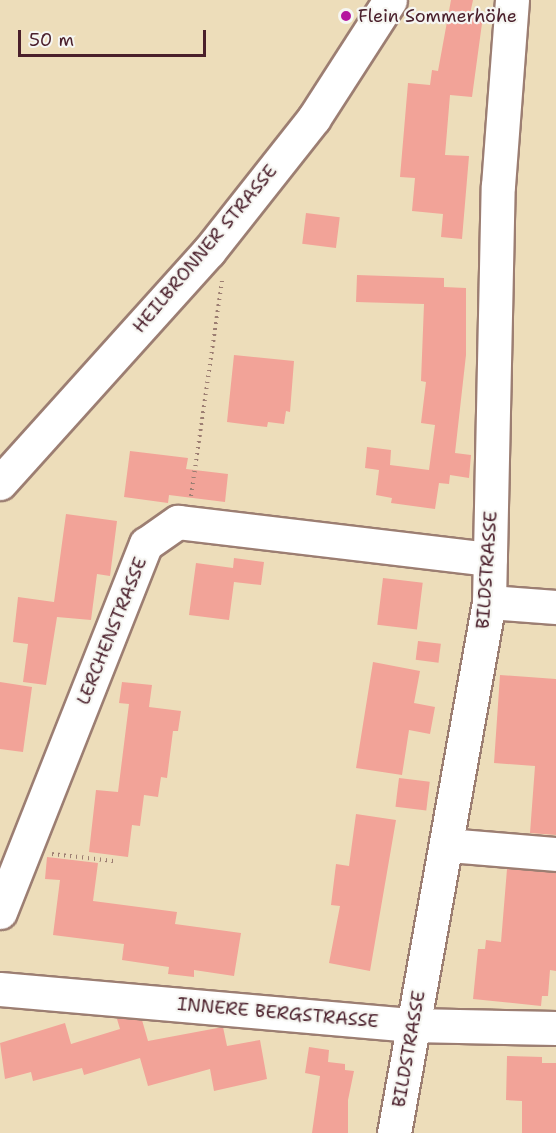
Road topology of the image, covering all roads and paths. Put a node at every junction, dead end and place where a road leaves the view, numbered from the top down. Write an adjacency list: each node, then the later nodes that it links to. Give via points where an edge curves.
1 (390, 0): 4 (street, HEILBRONNER STRASSE, via 314,118 209,251)
2 (512, 0): 6 (street, BILDSTRASSE, via 498,186)
3 (222, 276): 5 (path)
4 (0, 483)
5 (187, 523): 6 (street, LERCHENSTRASSE); 10 (street, LERCHENSTRASSE, via 178,522 146,544)
6 (490, 559): 7 (street, BILDSTRASSE)
7 (489, 602): 8 (street); 9 (street, BILDSTRASSE)
8 (556, 607)
9 (448, 845): 11 (street); 15 (street, BILDSTRASSE)
10 (24, 850): 12 (path); 13 (street, LERCHENSTRASSE)
11 (556, 854)
12 (114, 861)
13 (0, 912)
14 (0, 989): 15 (street, INNERE BERGSTRASSE)
15 (412, 1025): 16 (street, INNERE BERGSTRASSE); 17 (street, BILDSTRASSE)
16 (556, 1028)
17 (394, 1133)

